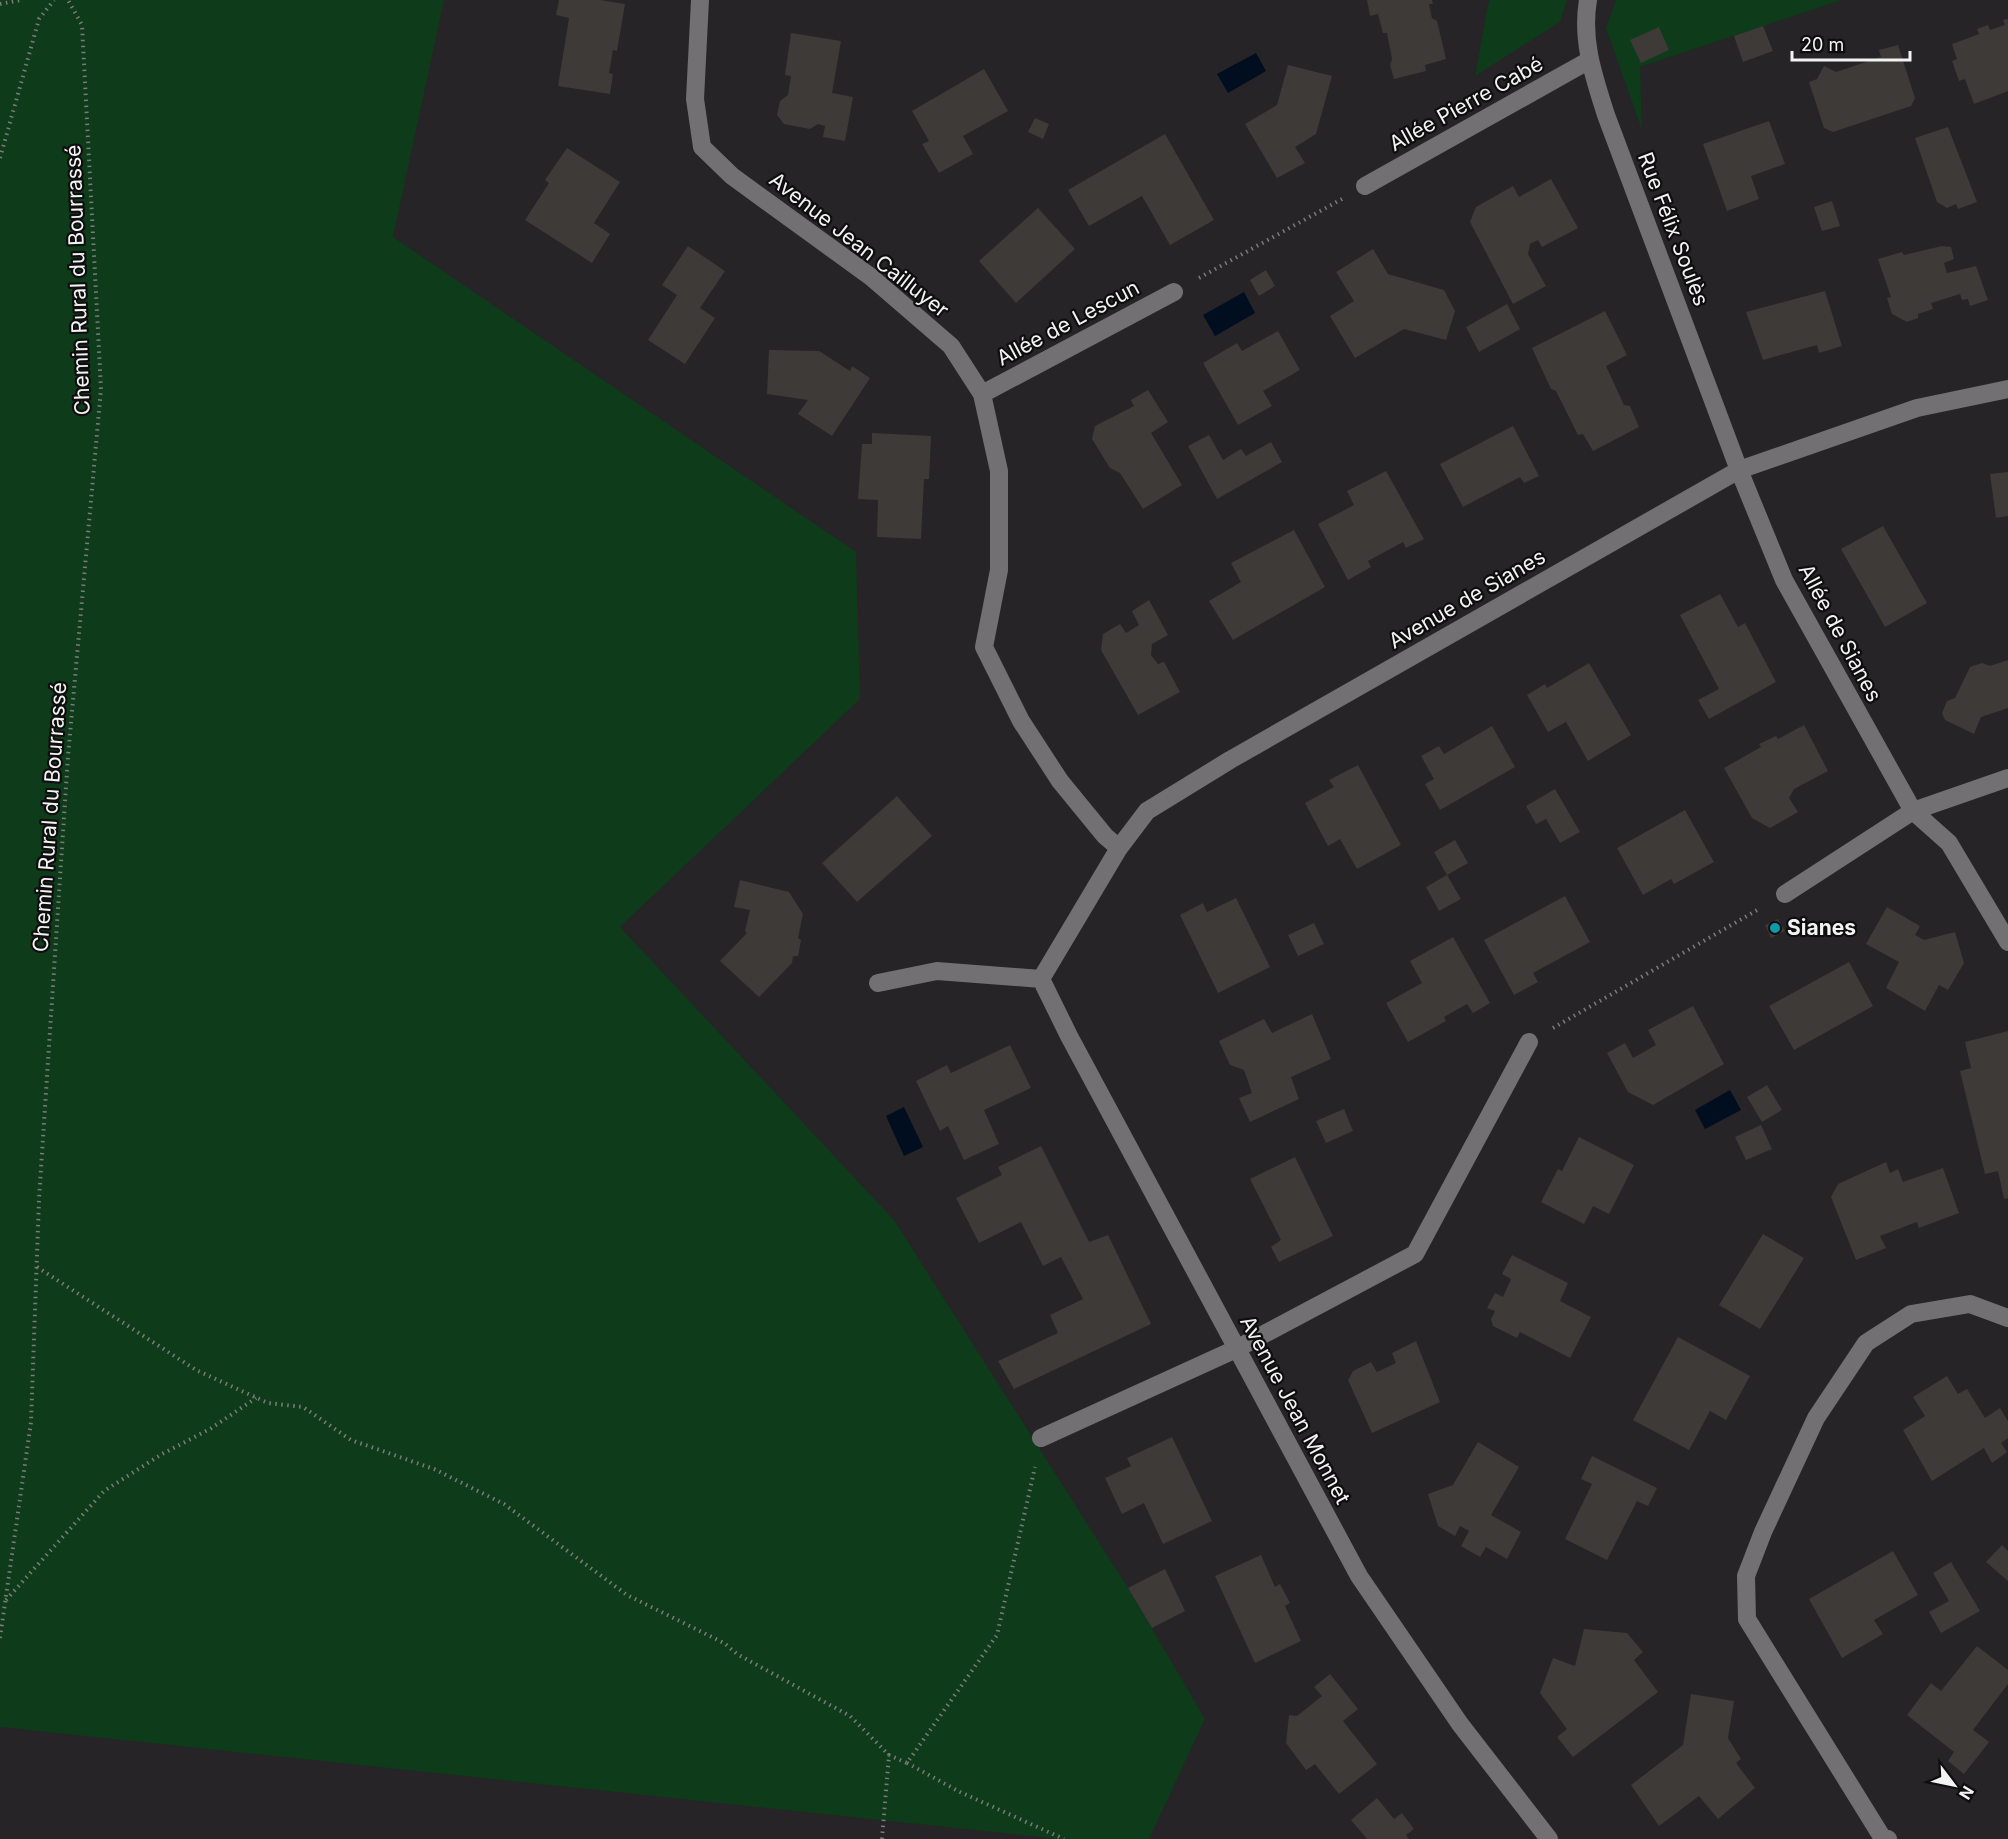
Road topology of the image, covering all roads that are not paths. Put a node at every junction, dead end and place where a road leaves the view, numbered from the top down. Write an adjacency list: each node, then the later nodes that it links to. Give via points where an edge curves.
1 (700, 0): 7 (street, Avenue Jean Cailluyer, via 695,99 702,147 732,176 871,277 951,346)
2 (1588, 0): 3 (street, Rue Félix Soulès)
3 (1588, 61): 4 (street, Allée Pierre Cabé); 8 (street, Rue Félix Soulès)
4 (1365, 186)
5 (1174, 292): 7 (street, Allée de Lescun)
6 (2008, 389): 8 (street, Avenue de Sianes, via 1917,408)
7 (982, 394): 11 (street, Avenue Jean Cailluyer, via 999,471 999,570 984,647 1021,721 1060,781)
8 (1739, 470): 10 (street, Allée de Sianes, via 1784,580); 11 (street, Avenue de Sianes, via 1230,760 1147,811)
9 (2008, 778): 10 (street)
10 (1912, 811): 12 (street); 13 (street, Allée de Sianes, via 1949,843)
11 (1119, 848): 14 (street, Avenue de Sianes)
12 (1785, 894)
13 (2008, 942)
14 (1041, 979): 15 (street, via 937,971); 18 (street, Avenue Jean Monnet)
15 (878, 983)
16 (1529, 1042): 18 (street, via 1415,1254)
17 (2008, 1318): 21 (street, via 1970,1304 1911,1314 1866,1343 1816,1418 1746,1576 1747,1619 1882,1837)
18 (1236, 1349): 19 (street); 20 (street, Avenue Jean Monnet, via 1359,1576 1460,1724)
19 (1041, 1438)
20 (1549, 1839)
21 (1888, 1839)

